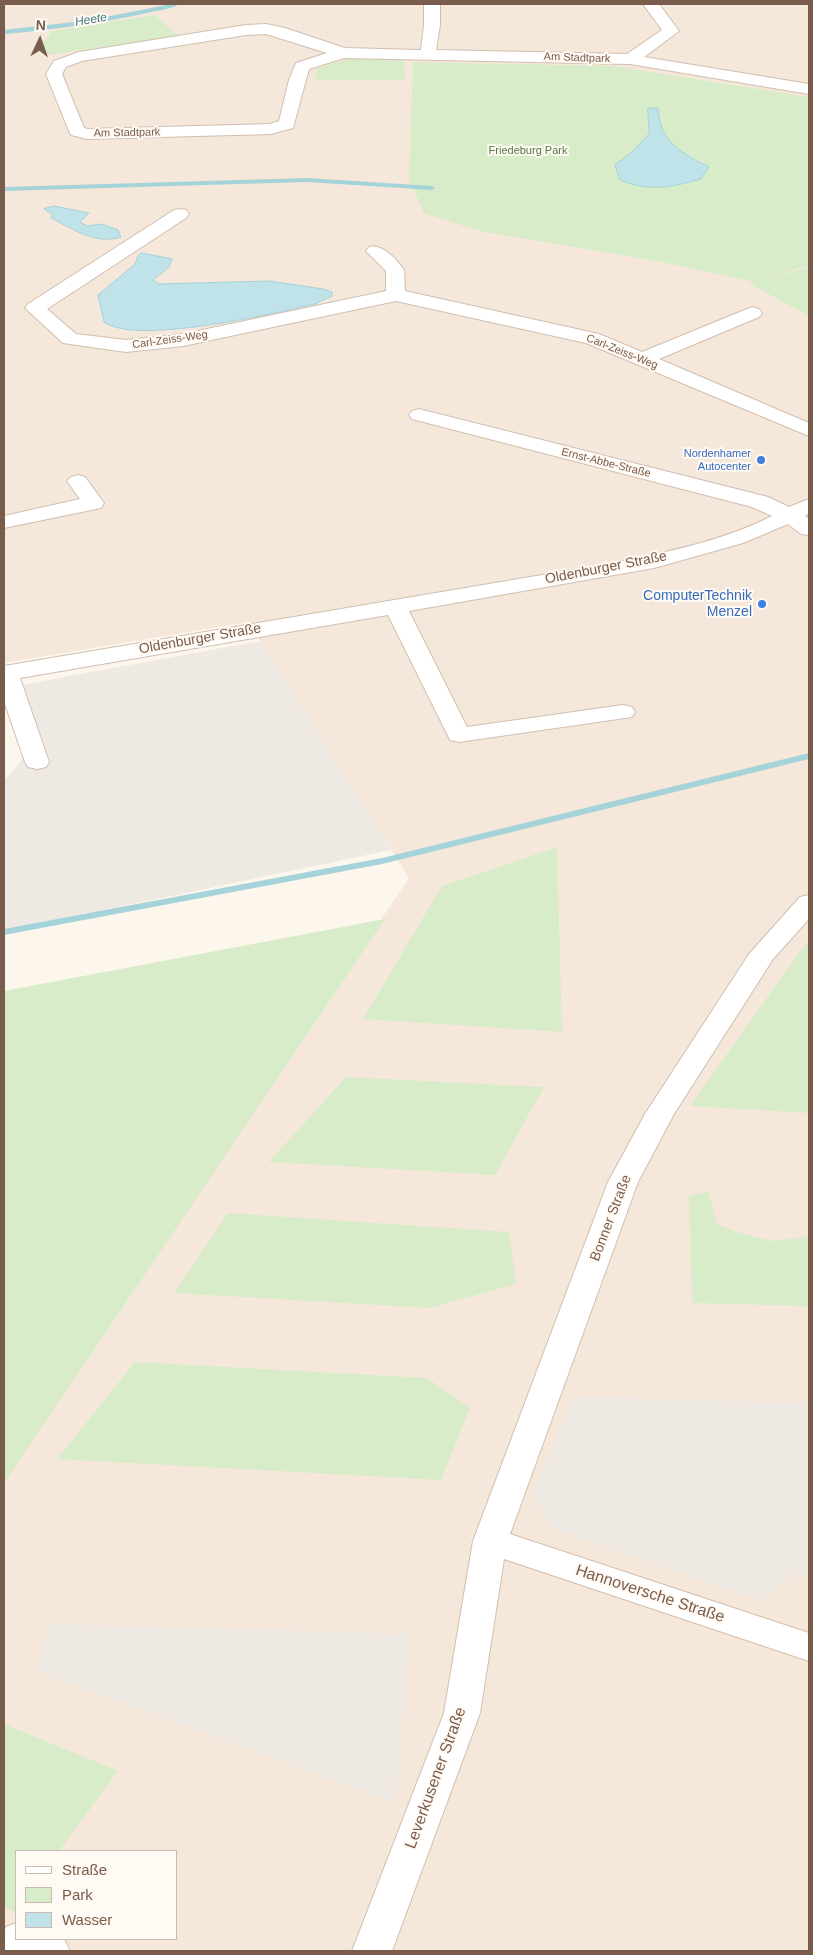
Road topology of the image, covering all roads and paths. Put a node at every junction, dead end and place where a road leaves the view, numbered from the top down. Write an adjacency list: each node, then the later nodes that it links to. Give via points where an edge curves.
1 (432, 4): 4 (street)
2 (651, 4): 5 (street, via 672,31)
3 (343, 53): 3 (street, Am Stadtpark, via 285,33 266,29 246,30 79,57 60,64 54,74 77,130 87,134 271,129 287,124 302,66); 4 (street, Am Stadtpark)
4 (428, 54): 5 (street, Am Stadtpark)
5 (630, 59): 6 (street, Am Stadtpark)
6 (809, 90)
7 (180, 214): 9 (street, Carl-Zeiss-Weg, via 35,308 70,339 126,346 183,340)
8 (375, 251): 9 (street, via 395,270)
9 (396, 295): 11 (street, Carl-Zeiss-Weg, via 592,338)
10 (752, 312): 11 (street)
11 (642, 359): 13 (street, Carl-Zeiss-Weg)
12 (420, 415): 15 (street, Ernst-Abbe-Straße, via 760,502)
13 (809, 430)
14 (78, 481): 16 (street, via 93,503)
15 (803, 517): 17 (street, Oldenburger Straße, via 694,552)
16 (4, 522)
17 (396, 607): 18 (street, Oldenburger Straße); 19 (street, via 459,736)
18 (5, 674): 20 (street)
19 (623, 712)
20 (37, 762)
21 (809, 903): 22 (street, Bonner Straße, via 763,954 660,1114 623,1182)
22 (490, 1541): 23 (street, Hannoversche Straße); 26 (street, Leverkusener Straße, via 462,1713)
23 (809, 1647)
24 (22, 1940): 25 (street)
25 (50, 1951)
26 (372, 1951)

